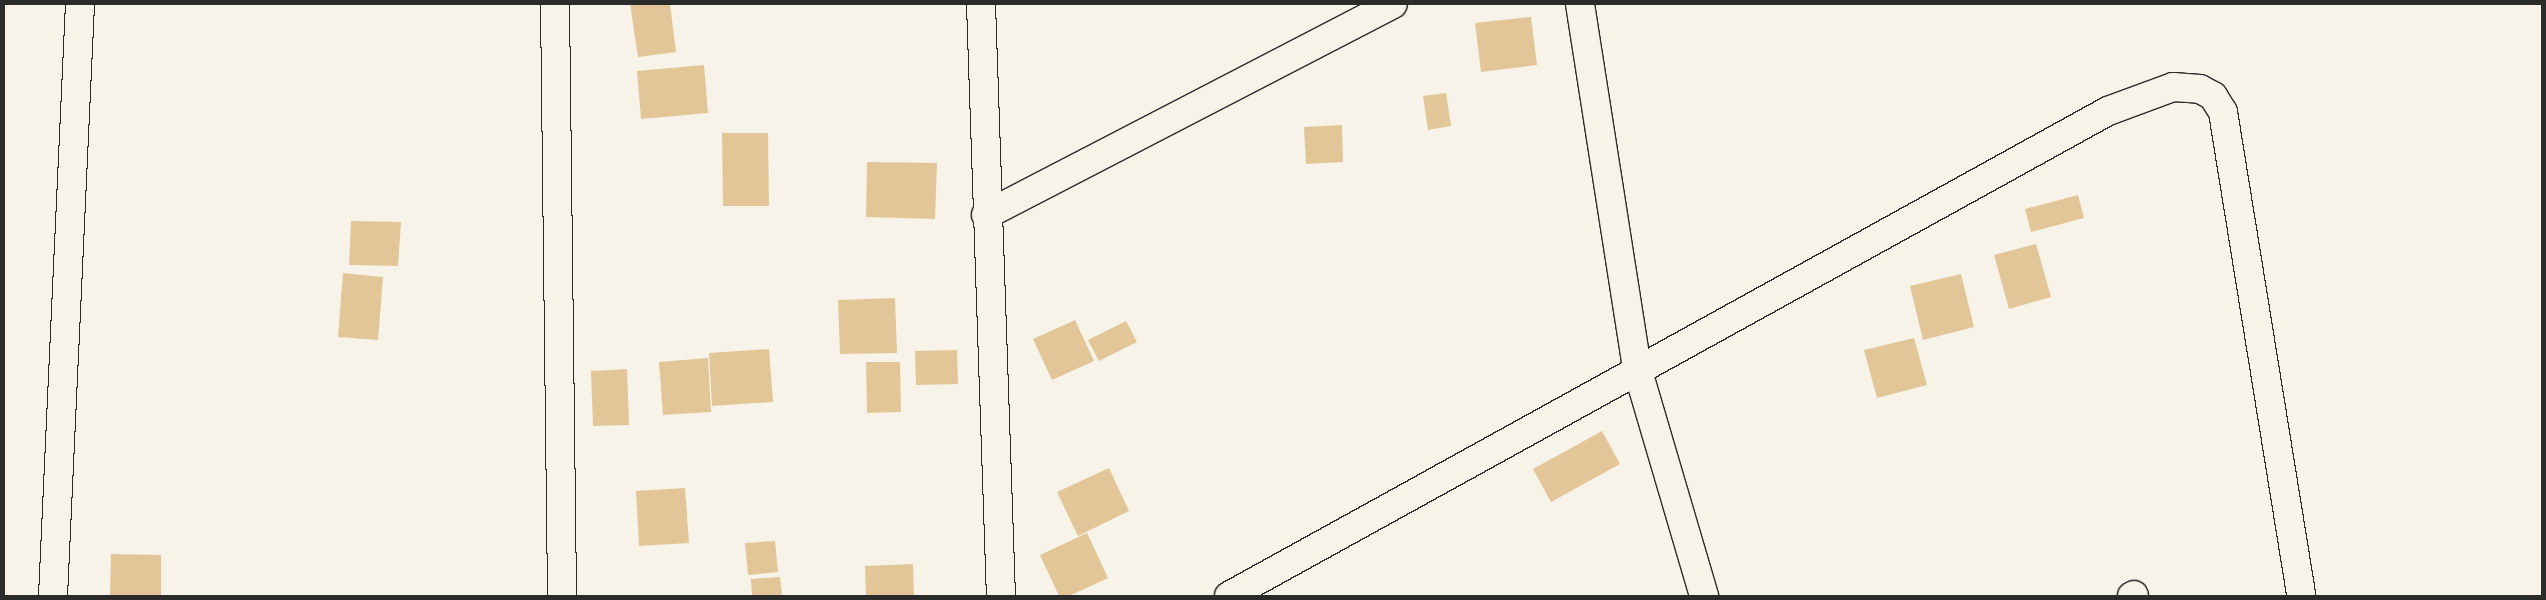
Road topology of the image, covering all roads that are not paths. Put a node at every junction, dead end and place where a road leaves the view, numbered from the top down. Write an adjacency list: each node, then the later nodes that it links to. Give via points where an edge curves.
1 (80, 4): 8 (street)
2 (556, 4): 9 (street)
3 (981, 4): 6 (street)
4 (1393, 4): 6 (street)
5 (1580, 4): 7 (street)
6 (986, 215): 10 (street)
7 (1637, 368): 11 (street); 12 (street); 13 (street, via 2108,111 2173,87 2200,89 2213,96 2223,112)
8 (53, 596)
9 (562, 596)
10 (1001, 596)
11 (1229, 596)
12 (1704, 596)
13 (2301, 596)

